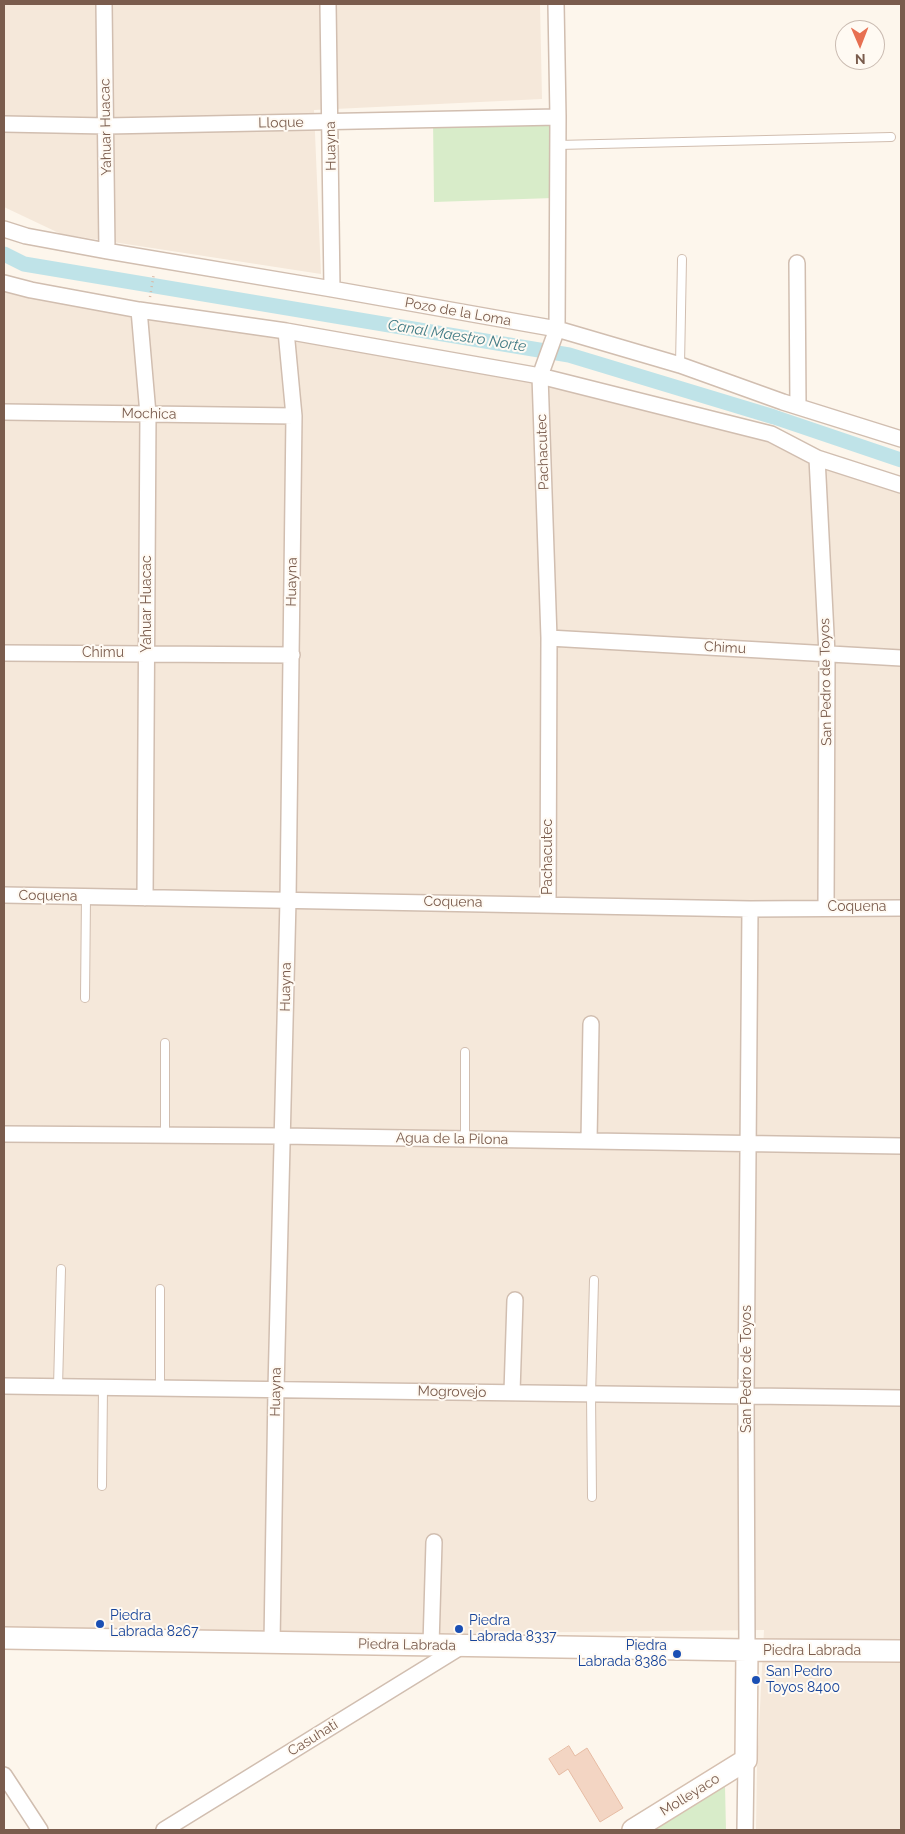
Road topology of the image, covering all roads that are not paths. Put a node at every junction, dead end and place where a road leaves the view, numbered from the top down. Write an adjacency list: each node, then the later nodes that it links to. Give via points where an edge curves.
1 (104, 4): 7 (street, Yahuar Huacac)
2 (328, 4): 5 (street, Huayna)
3 (556, 4): 4 (street, Pachacutec)
4 (558, 116): 5 (street, Lloque); 9 (street, Pachacutec)
5 (330, 122): 7 (street, Lloque); 15 (street, Huayna)
6 (4, 124): 7 (street, Lloque)
7 (107, 126): 11 (street, Yahuar Huacac)
8 (890, 137): 9 (lane)
9 (558, 145): 17 (street, Pachacutec)
10 (4, 228): 11 (street, Pozo de la Loma, via 26,236)
11 (108, 251): 15 (street, Pozo de la Loma)
12 (682, 259): 19 (lane)
13 (797, 263): 21 (street)
14 (4, 283): 16 (street, via 31,290)
15 (332, 289): 17 (street, Pozo de la Loma)
16 (144, 306): 18 (street); 23 (street, Yahuar Huacac)
17 (557, 329): 19 (street, Pozo de la Loma); 20 (street, Pachacutec)
18 (286, 332): 20 (street); 24 (street, Huayna)
19 (680, 365): 21 (street, Pozo de la Loma)
20 (540, 376): 26 (street, via 771,434); 28 (street, Pachacutec)
21 (798, 406): 25 (street, Pozo de la Loma)
22 (4, 412): 23 (street, Mochica)
23 (148, 414): 24 (street, Mochica); 30 (street, Yahuar Huacac)
24 (294, 416): 32 (street, Huayna)
25 (901, 439)
26 (817, 458): 27 (street); 31 (street, San Pedro de Toyos)
27 (901, 485)
28 (549, 638): 31 (street, Chimu); 38 (street, Pachacutec)
29 (4, 652): 30 (street, Chimu)
30 (147, 654): 32 (street, Chimu); 36 (street, Yahuar Huacac)
31 (828, 654): 33 (street, Chimu); 39 (street, San Pedro de Toyos)
32 (292, 655): 37 (street, Huayna)
33 (901, 658)
34 (4, 895): 35 (street, Coquena)
35 (86, 897): 36 (street, Coquena); 42 (lane)
36 (145, 898): 37 (street, Coquena)
37 (288, 900): 38 (street, Coquena); 48 (street, Huayna)
38 (548, 904): 40 (street, Coquena)
39 (826, 907): 40 (street, Coquena); 41 (street, Coquena)
40 (750, 908): 51 (street, San Pedro de Toyos)
41 (901, 908)
42 (85, 998)
43 (591, 1024): 50 (street)
44 (165, 1043): 47 (lane)
45 (465, 1052): 49 (lane)
46 (4, 1134): 47 (street, Agua de la Pilona)
47 (165, 1136): 48 (street, Agua de la Pilona)
48 (282, 1136): 49 (street, Agua de la Pilona); 61 (street, Huayna)
49 (465, 1140): 50 (street, Agua de la Pilona)
50 (590, 1141): 51 (street, Agua de la Pilona)
51 (749, 1144): 52 (street, Agua de la Pilona); 64 (street, San Pedro de Toyos)
52 (901, 1146)
53 (61, 1269): 58 (lane)
54 (594, 1280): 63 (lane)
55 (160, 1289): 60 (lane)
56 (515, 1300): 62 (street)
57 (4, 1386): 58 (street, Mogrovejo)
58 (58, 1387): 59 (street, Mogrovejo)
59 (103, 1387): 60 (street, Mogrovejo); 66 (lane)
60 (160, 1388): 61 (street, Mogrovejo)
61 (276, 1389): 62 (street, Mogrovejo); 70 (street, Huayna)
62 (512, 1392): 63 (street, Mogrovejo)
63 (591, 1394): 64 (street, Mogrovejo); 67 (lane)
64 (746, 1396): 65 (street, Mogrovejo); 73 (street, San Pedro de Toyos)
65 (901, 1398)
66 (102, 1486)
67 (592, 1497)
68 (434, 1542): 71 (street)
69 (4, 1638): 70 (main road, Piedra Labrada)
70 (272, 1642): 71 (main road, Piedra Labrada)
71 (431, 1645): 72 (main road, Piedra Labrada)
72 (462, 1646): 73 (main road, Piedra Labrada); 78 (street, Casuhati)
73 (747, 1650): 74 (main road, Piedra Labrada); 75 (main road, San Pedro de Toyos)
74 (901, 1651)
75 (746, 1760): 79 (main road, Molleyaco); 80 (street, San Pedro de Toyos)
76 (4, 1775): 77 (street)
77 (40, 1830)
78 (164, 1830)
79 (633, 1830)
80 (745, 1830)

